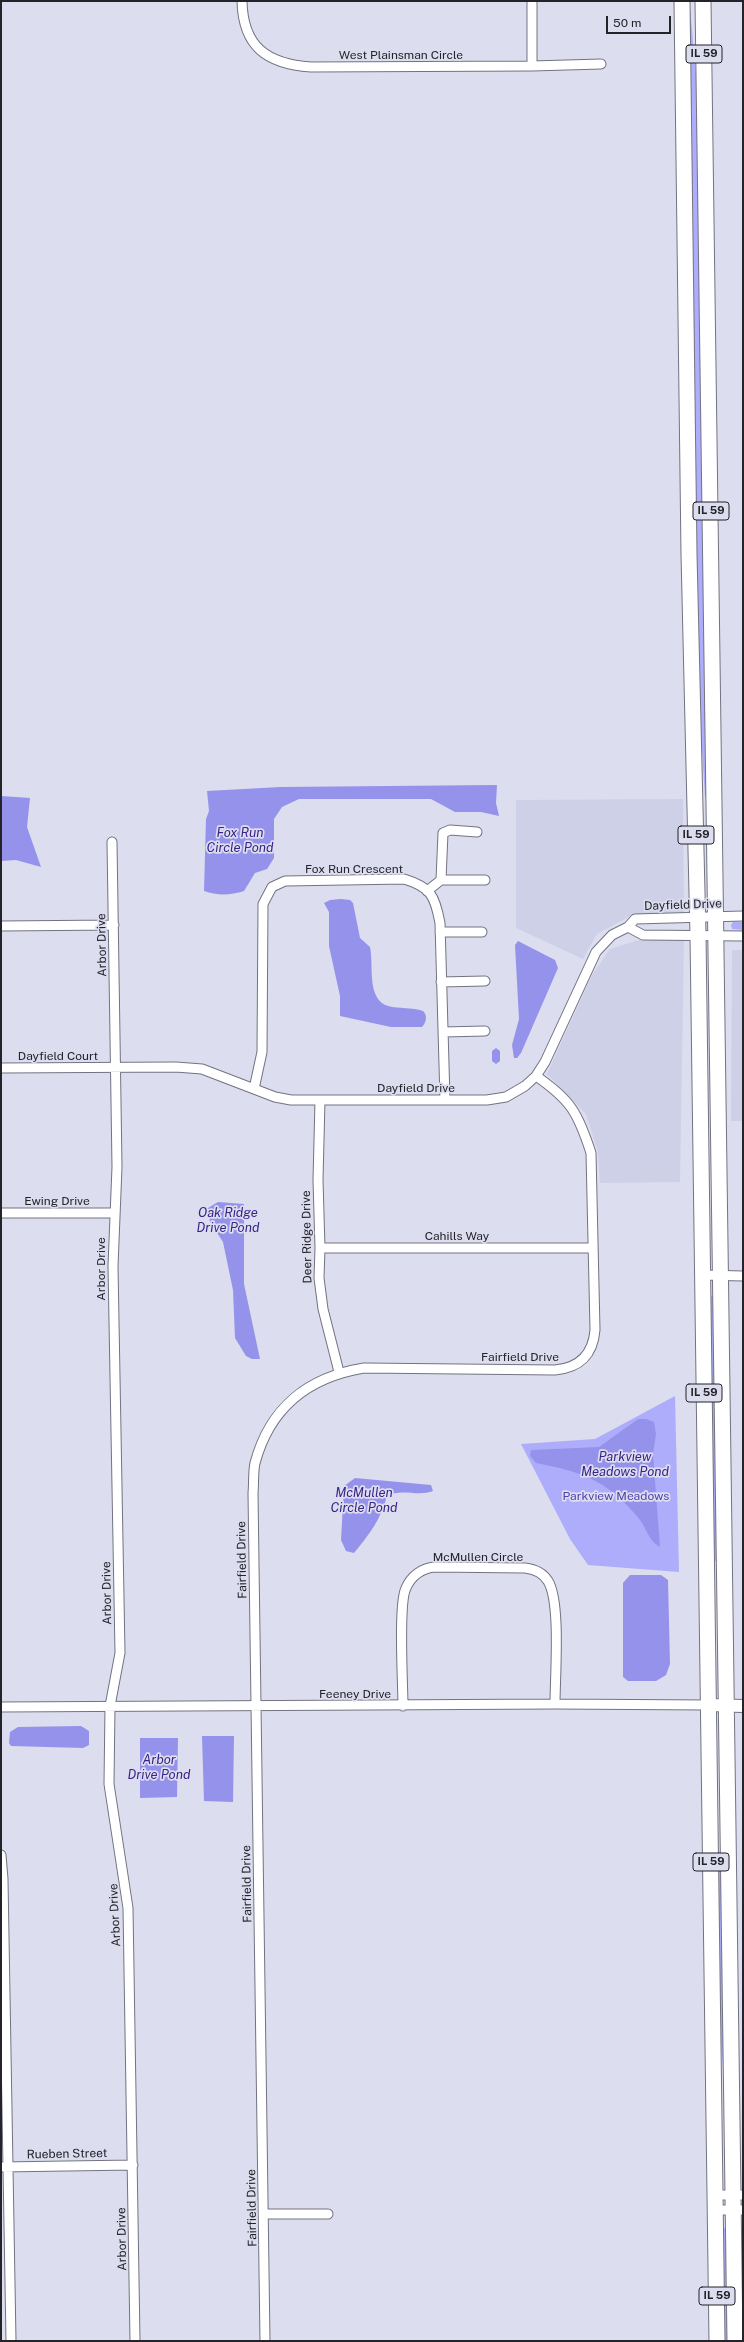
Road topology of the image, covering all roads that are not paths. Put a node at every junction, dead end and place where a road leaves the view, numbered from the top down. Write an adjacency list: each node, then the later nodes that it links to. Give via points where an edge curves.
1 (242, 1): 6 (street, West Plainsman Circle, via 244,24 252,42 274,60 289,65)
2 (532, 1): 6 (street)
3 (682, 1): 12 (main road, IL 59, via 689,554)
4 (703, 1): 13 (main road, IL 59)
5 (601, 64): 6 (street, West Plainsman Circle)
6 (532, 66)
7 (477, 832): 9 (street, via 450,830 443,833)
8 (112, 842): 15 (street, Arbor Drive)
9 (441, 880): 10 (street); 11 (street)
10 (485, 880)
11 (427, 891): 18 (street, via 435,900); 30 (street, Fox Run Crescent, via 420,884 404,879 285,881 272,886 263,904 262,1052)
12 (698, 916): 13 (street, Dayfield Drive); 17 (street, Dayfield Drive, via 635,919); 20 (main road, IL 59)
13 (715, 916): 14 (street, Dayfield Drive); 21 (main road, IL 59)
14 (743, 916)
15 (114, 925): 16 (street); 27 (street, Arbor Drive)
16 (1, 926)
17 (628, 927): 20 (street, via 643,935); 29 (street, Dayfield Drive, via 612,935 596,952 545,1062)
18 (440, 932): 19 (street); 24 (street)
19 (482, 932)
20 (698, 935): 21 (street); 37 (main road, IL 59)
21 (715, 936): 22 (street); 38 (main road, IL 59)
22 (743, 936)
23 (485, 981): 24 (street)
24 (441, 982): 26 (street)
25 (485, 1031): 26 (street)
26 (443, 1032): 32 (street)
27 (116, 1067): 28 (street, Dayfield Court); 30 (street, Dayfield Drive, via 176,1066 202,1069); 34 (street, Arbor Drive, via 117,1167)
28 (1, 1068)
29 (536, 1076): 32 (street, Dayfield Drive, via 506,1097 487,1100); 36 (street, Fairfield Drive, via 557,1090 572,1105 583,1128 591,1153)
30 (254, 1089): 31 (street, Dayfield Drive, via 286,1099)
31 (320, 1100): 32 (street, Dayfield Drive); 35 (street, Deer Ridge Drive)
32 (445, 1100)
33 (1, 1213): 34 (street, Ewing Drive)
34 (114, 1213): 43 (street, Arbor Drive, via 120,1653)
35 (320, 1248): 36 (street, Cahills Way); 40 (street, Deer Ridge Drive, via 319,1278 323,1309)
36 (593, 1248): 40 (street, Fairfield Drive, via 594,1339 590,1352 569,1368 364,1368)
37 (702, 1275): 38 (street); 42 (main road, IL 59)
38 (719, 1276): 39 (street); 46 (main road, IL 59)
39 (743, 1276)
40 (339, 1372): 44 (street, Fairfield Drive, via 298,1393 265,1436 255,1464 253,1493)
41 (555, 1704): 42 (street, Feeney Drive); 45 (street, Feeney Drive); 45 (street, McMullen Circle, via 555,1600 548,1580 534,1569 435,1567 415,1575 404,1592)
42 (709, 1705): 46 (street); 52 (main road, IL 59)
43 (110, 1706): 44 (street, Feeney Drive); 48 (street, Feeney Drive); 50 (street, Arbor Drive, via 109,1784 128,1908)
44 (257, 1706): 45 (street, Feeney Drive); 54 (street, Fairfield Drive)
45 (403, 1706)
46 (726, 1706): 47 (street); 53 (main road, IL 59)
47 (743, 1706)
48 (1, 1707)
49 (1, 1855): 51 (street)
50 (132, 2165): 51 (street, Rueben Street); 57 (street, Arbor Drive)
51 (5, 2167): 56 (street)
52 (715, 2202): 53 (street); 53 (street); 59 (main road, IL 59)
53 (738, 2203): 60 (main road, IL 59)
54 (264, 2214): 55 (street); 58 (street, Fairfield Drive)
55 (328, 2214)
56 (11, 2341)
57 (135, 2341)
58 (265, 2341)
59 (718, 2341)
60 (735, 2341)

